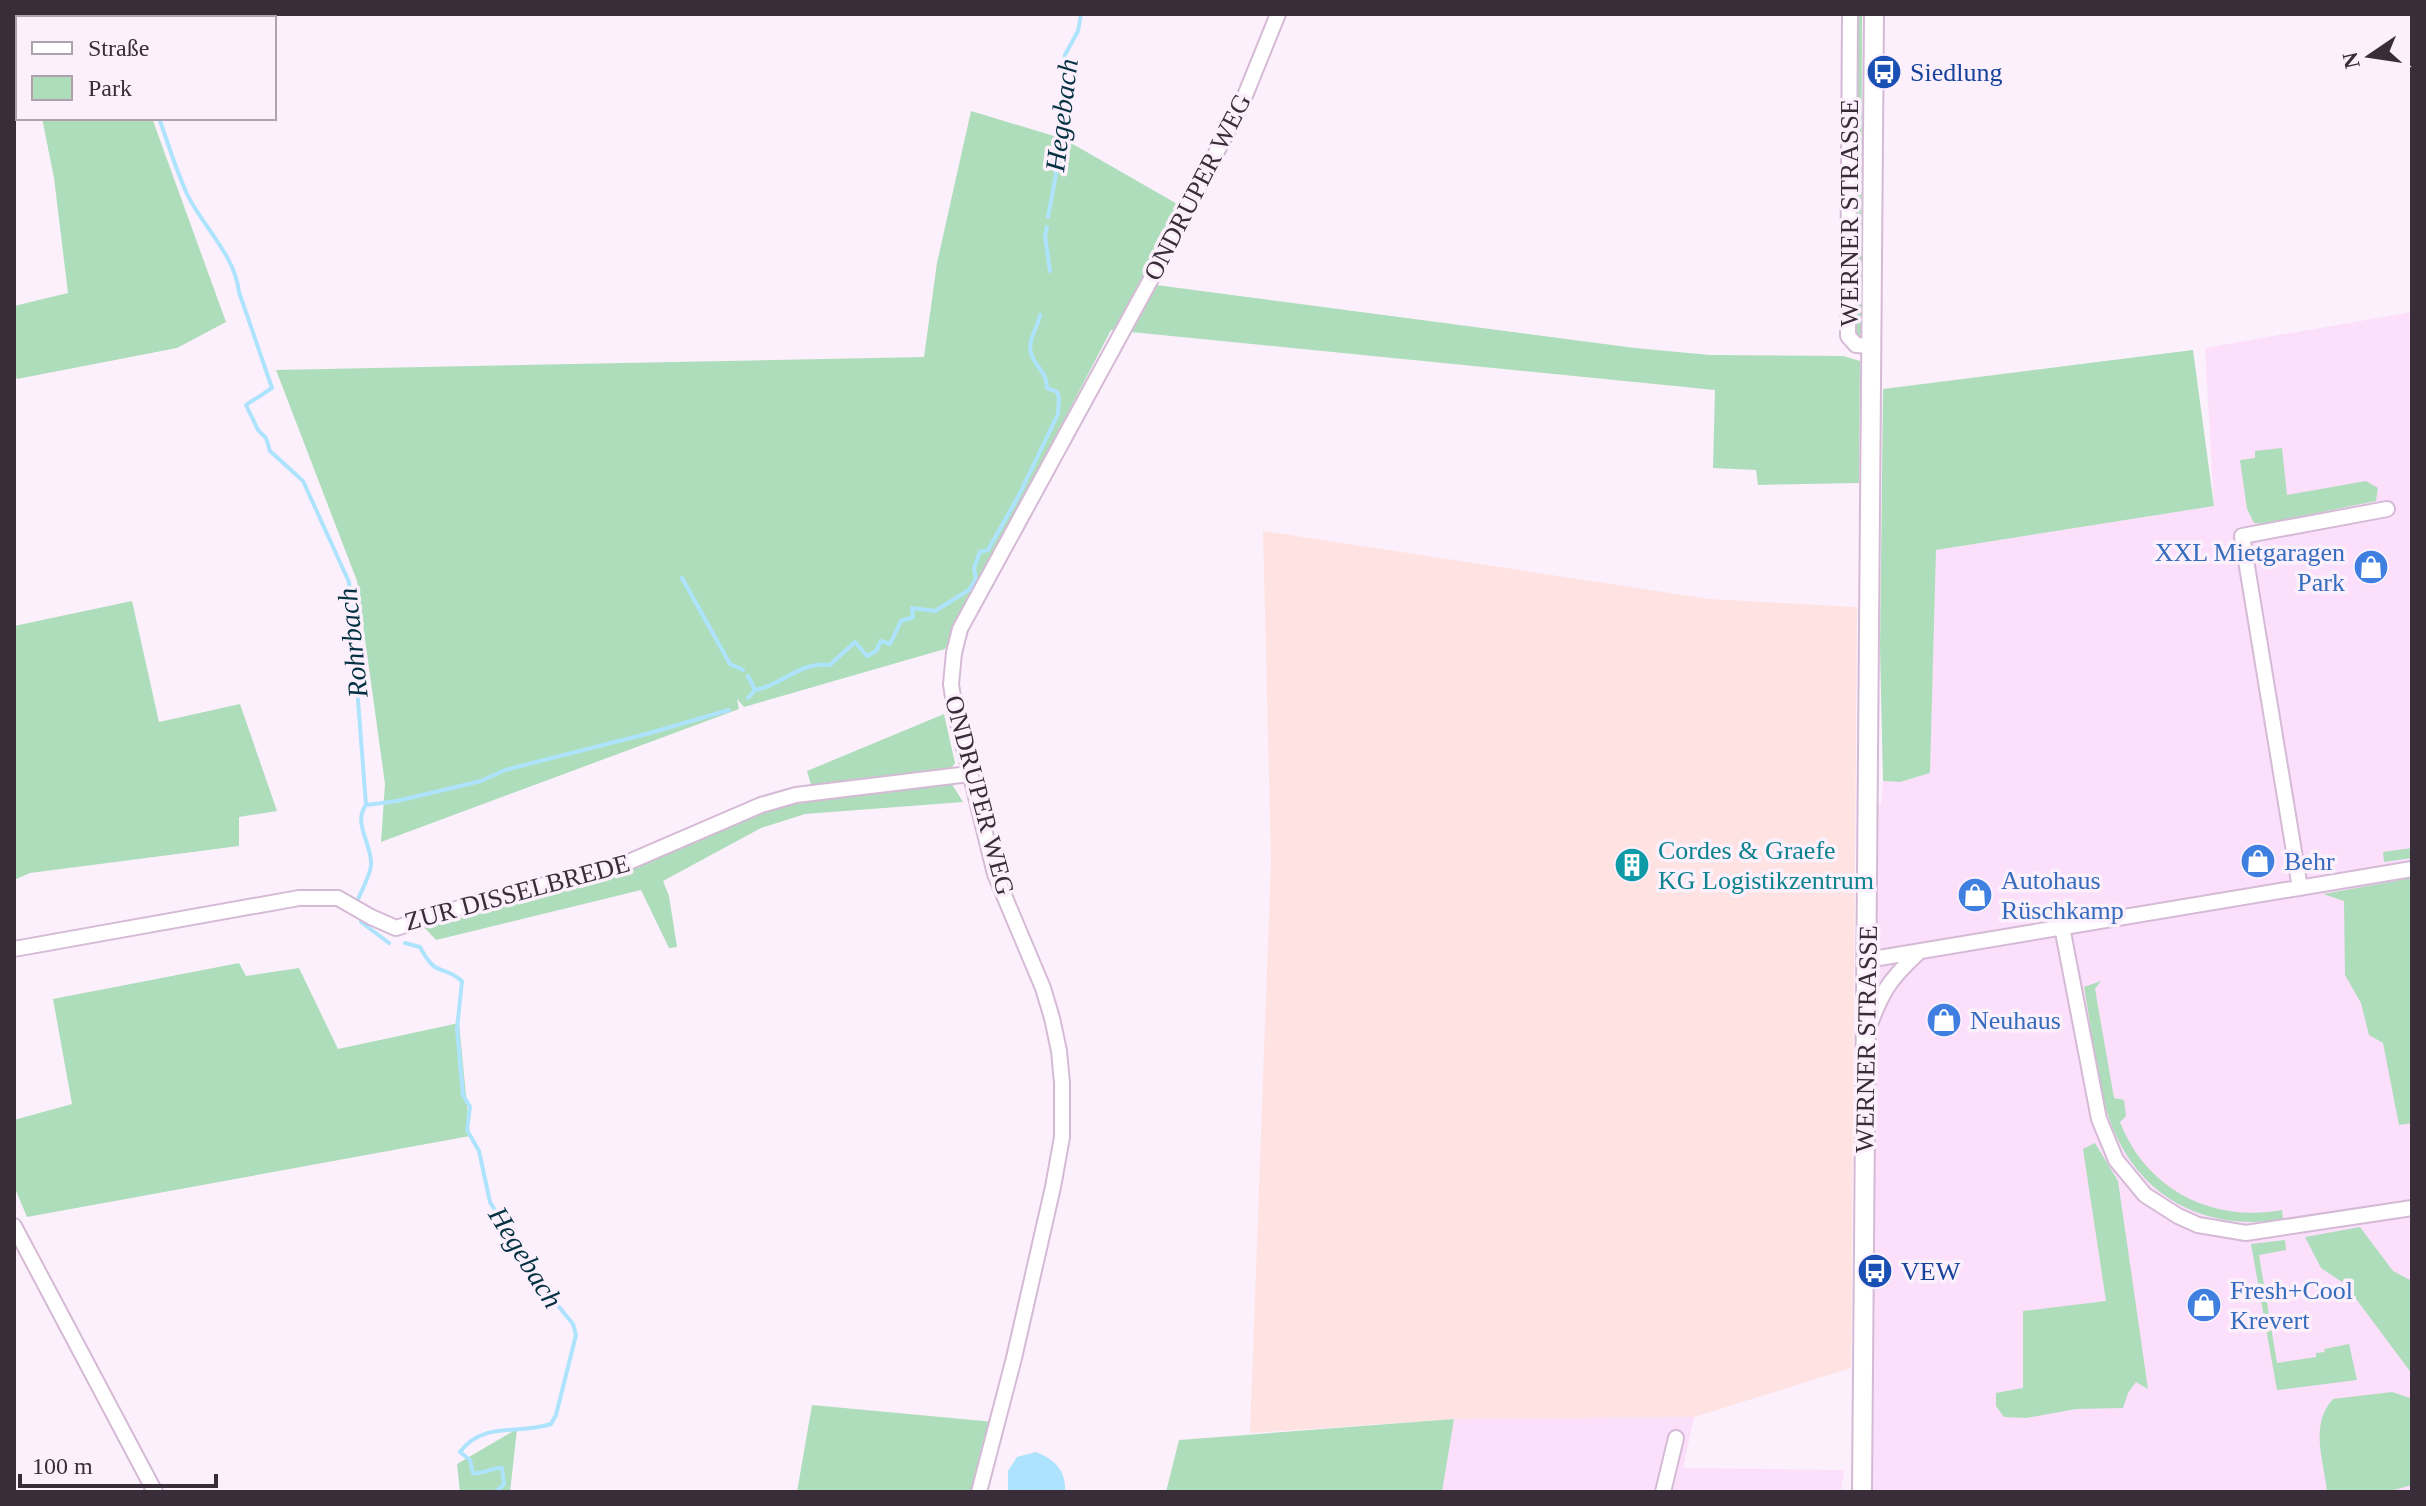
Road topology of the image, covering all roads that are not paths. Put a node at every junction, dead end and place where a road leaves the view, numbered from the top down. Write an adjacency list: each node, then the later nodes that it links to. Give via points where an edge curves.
1 (1278, 14): 6 (street, ONDRUPER WEG, via 1242,103 1151,279 960,629 951,684)
2 (1850, 14): 4 (street, WERNER STRASSE, via 1848,336 1856,345)
3 (1874, 14): 4 (main road, WERNER STRASSE)
4 (1871, 346): 12 (main road, WERNER STRASSE)
5 (2387, 509): 8 (street, via 2242,536)
6 (969, 774): 10 (street, ZUR DISSELBREDE, via 796,795 624,864 396,928 338,898 299,898); 18 (street, ONDRUPER WEG, via 995,874 1043,988 1062,1083 1062,1137 1053,1187)
7 (2412, 869): 8 (street)
8 (2300, 888): 9 (street)
9 (2062, 927): 11 (street); 14 (street, via 2099,1119 2116,1160 2145,1195 2198,1225 2246,1233)
10 (14, 949)
11 (1917, 953): 12 (street); 13 (street, via 1882,992)
12 (1867, 960): 13 (main road, WERNER STRASSE)
13 (1867, 1030): 20 (main road, WERNER STRASSE)
14 (2412, 1208)
15 (14, 1226): 17 (street)
16 (1676, 1438): 19 (street)
17 (155, 1492)
18 (979, 1492)
19 (1663, 1492)
20 (1862, 1492)

